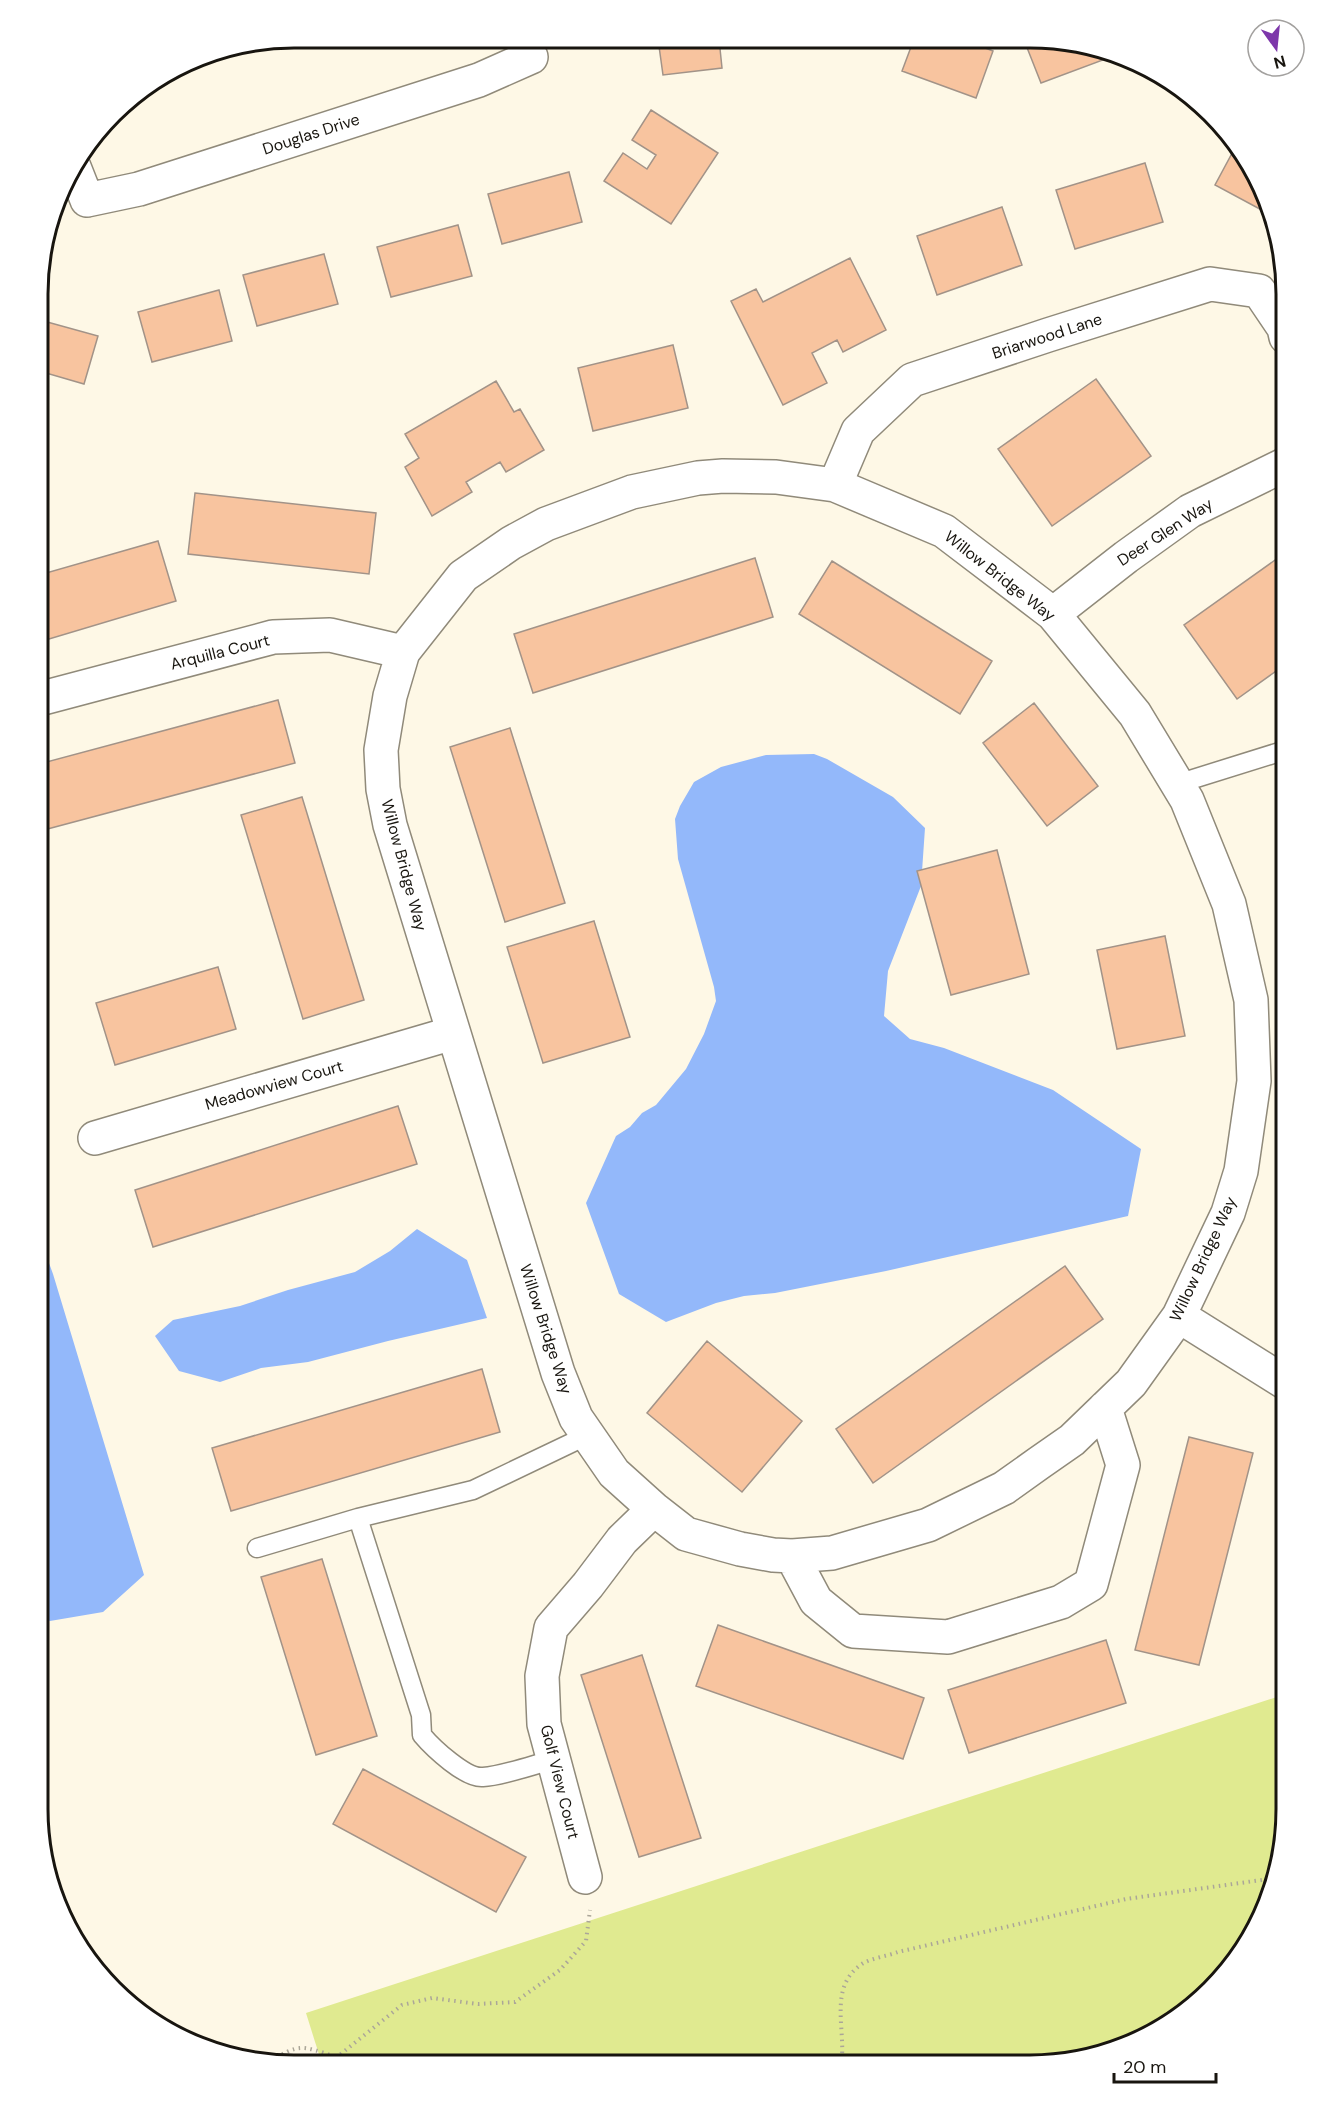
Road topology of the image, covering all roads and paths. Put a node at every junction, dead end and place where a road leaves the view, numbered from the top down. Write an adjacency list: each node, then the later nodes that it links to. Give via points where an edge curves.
1 (534, 53): 2 (street, Douglas Drive, via 468,83 82,208)
2 (76, 179)
3 (1276, 316): 5 (street, Briarwood Lane, via 1259,291 1210,284 912,380 858,430)
4 (1276, 469): 6 (street, Deer Glen Way, via 1191,511)
5 (835, 485): 6 (street, Willow Bridge Way, via 944,531); 7 (street, Willow Bridge Way, via 776,477 698,478 632,492 546,524 463,576)
6 (1053, 614): 10 (street, Willow Bridge Way, via 1135,714)
7 (404, 652): 8 (street, Arquilla Court, via 330,635 273,638); 11 (street, Willow Bridge Way, via 390,696 381,750 383,789 390,825)
8 (48, 697)
9 (1276, 753): 10 (lane)
10 (1177, 784): 13 (street, Willow Bridge Way, via 1229,904 1251,1000 1254,1081 1241,1171 1228,1213)
11 (453, 1033): 12 (street, Meadowview Court); 16 (street, Willow Bridge Way, via 558,1373 576,1418)
12 (95, 1138)
13 (1179, 1316): 14 (street); 15 (street, Willow Bridge Way, via 1131,1383)
14 (1276, 1377)
15 (1105, 1408): 20 (street, Willow Bridge Way, via 1072,1440 1004,1488 937,1520 832,1553); 20 (street, via 1123,1465 1091,1584 1061,1602 948,1636 853,1630 816,1601)
16 (588, 1435): 17 (street, Willow Bridge Way, via 614,1473); 18 (lane, via 473,1490)
17 (654, 1509): 20 (street, Willow Bridge Way, via 687,1534 740,1549); 21 (street, Golf View Court, via 622,1540 551,1628 543,1676 544,1724)
18 (358, 1518): 19 (lane); 21 (lane, via 421,1715 422,1736 438,1753 481,1778)
19 (257, 1548)
20 (792, 1556)
21 (552, 1760): 22 (street, Golf View Court)
22 (585, 1877): 26 (path, via 590,1906 586,1941 560,1970 515,2002 478,2004 432,1998 402,2006)
23 (1266, 1879): 27 (path, via 1126,1899 863,1963 845,1982 840,2006)
24 (281, 2054): 25 (path, via 303,2047)
25 (328, 2055)
26 (341, 2055)
27 (841, 2055)

